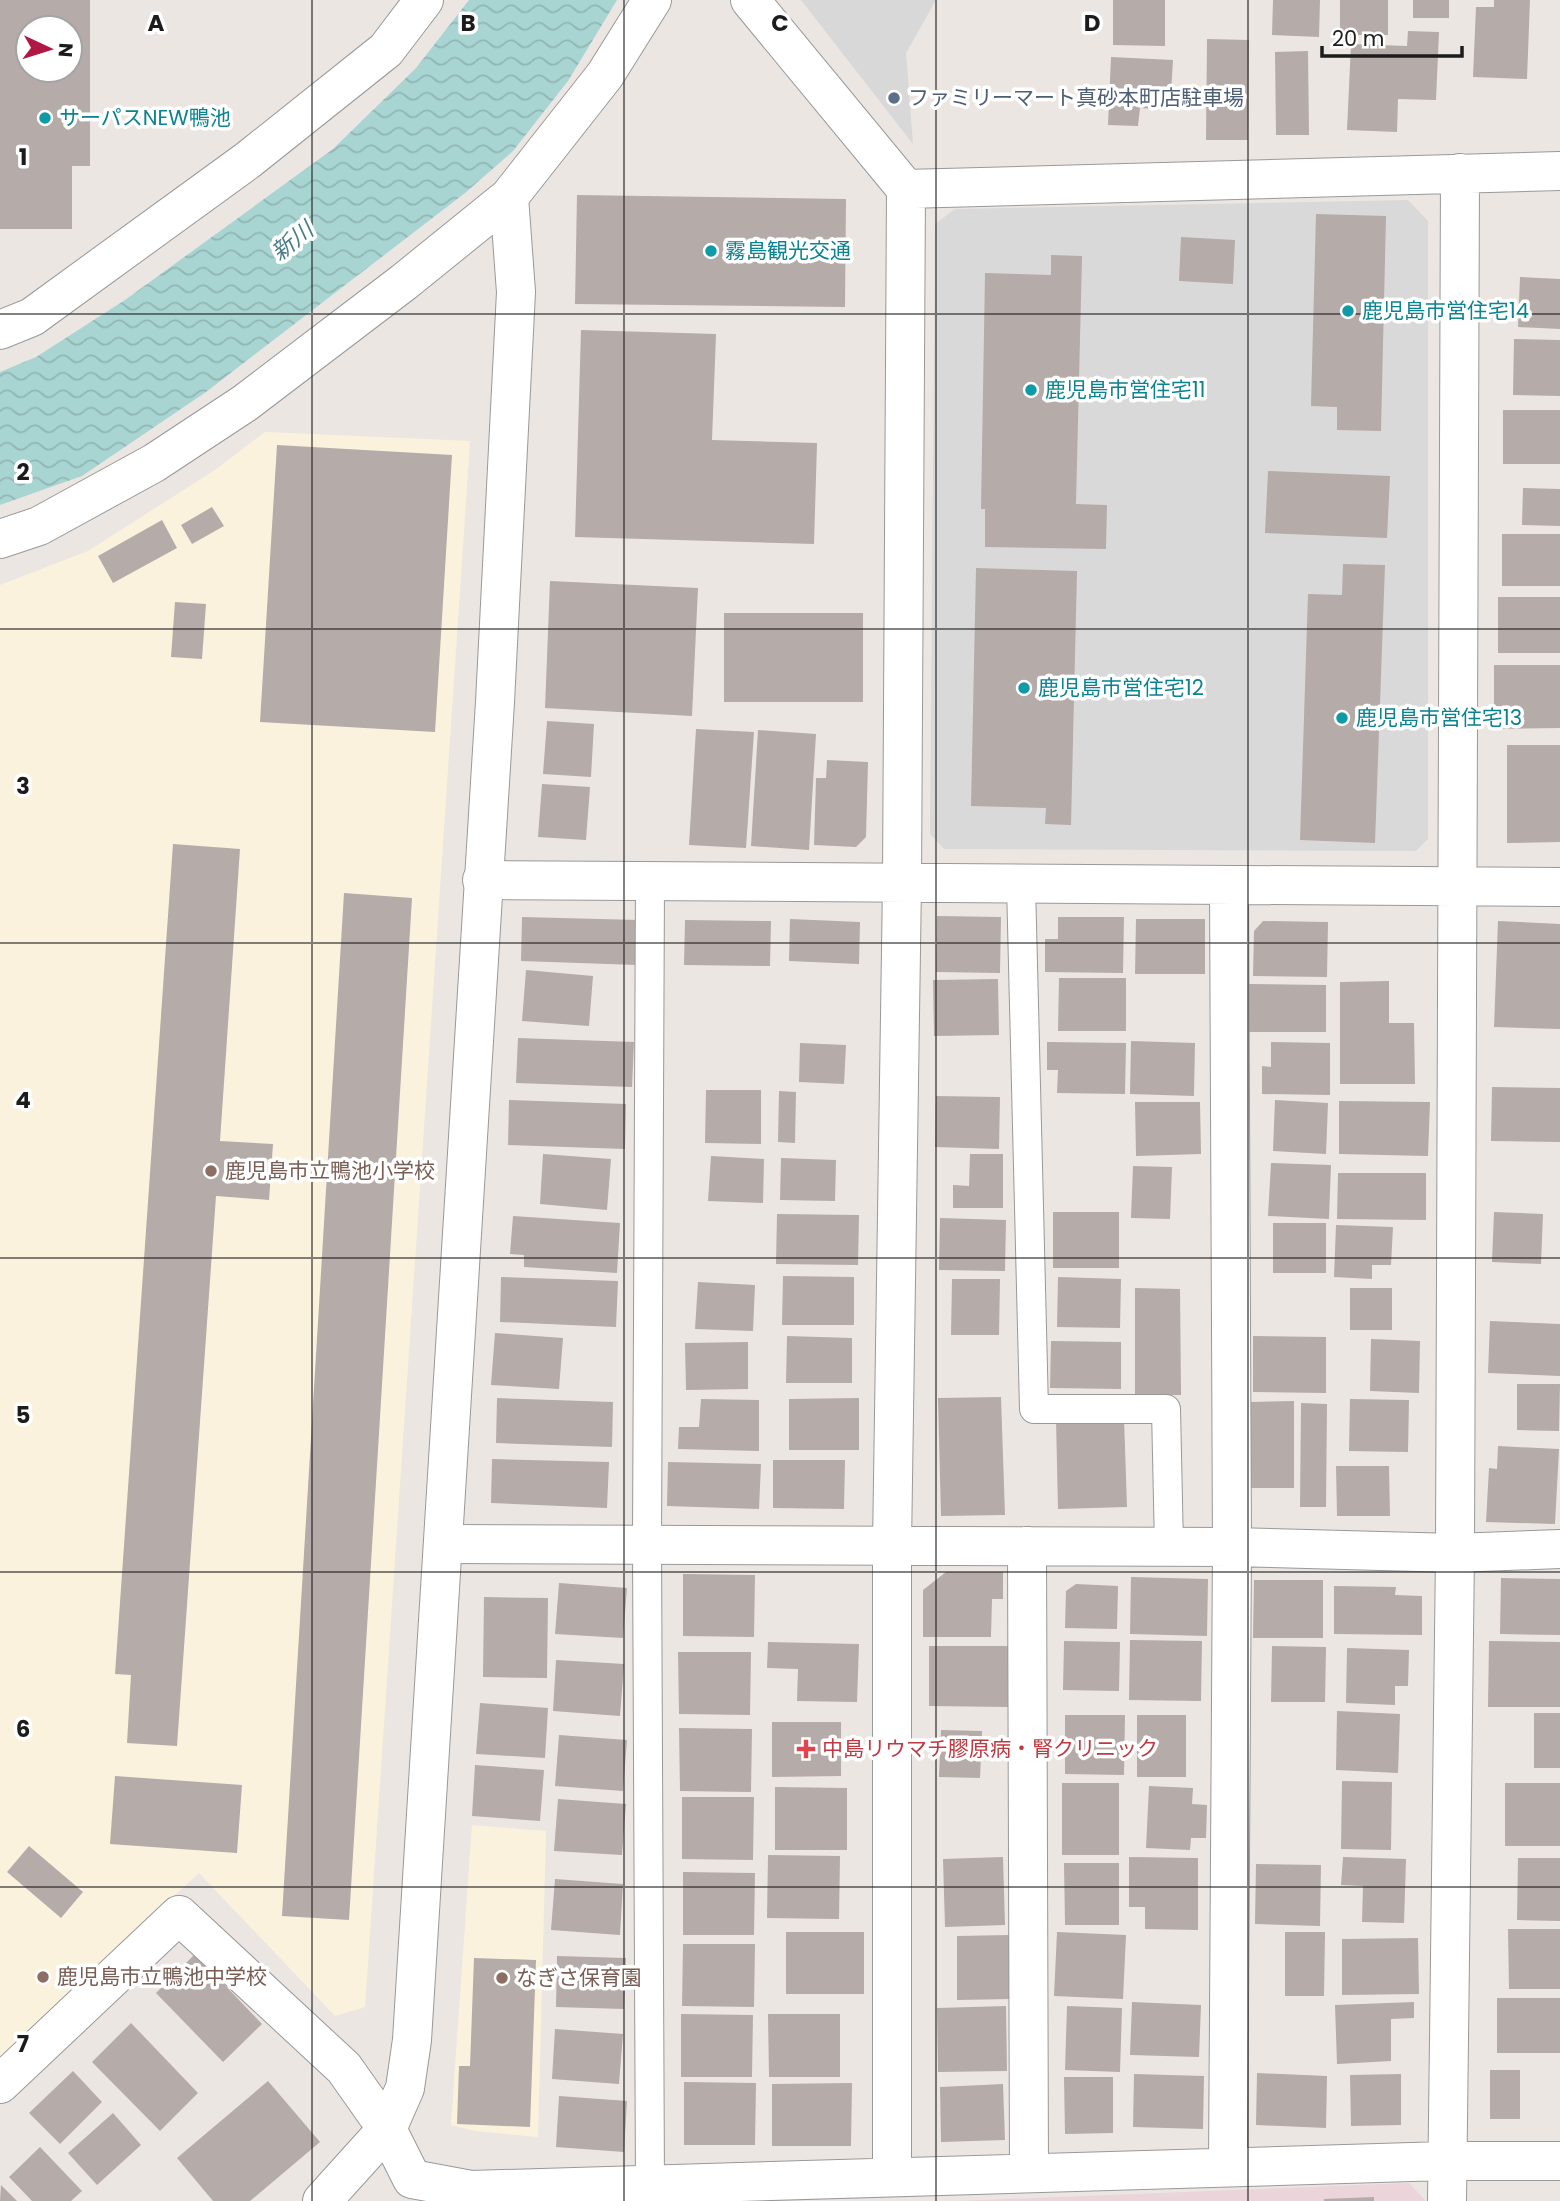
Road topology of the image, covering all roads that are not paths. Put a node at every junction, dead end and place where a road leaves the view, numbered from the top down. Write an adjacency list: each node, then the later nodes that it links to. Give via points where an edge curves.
1 (425, 0): 8 (street, via 386,50 248,160 32,317)
2 (652, 0): 7 (street, via 604,75)
3 (750, 0): 6 (street)
4 (1560, 171): 5 (street)
5 (1460, 173): 6 (street); 15 (street)
6 (906, 189): 12 (street)
7 (509, 197): 9 (street, via 245,403 154,463 39,526); 10 (street, via 516,292)
8 (0, 331)
9 (0, 539)
10 (482, 880): 11 (street); 17 (street)
11 (650, 881): 12 (street); 18 (lane)
12 (902, 883): 13 (street); 19 (street)
13 (1021, 884): 14 (street); 21 (lane, via 1034,1409 1166,1409)
14 (1229, 885): 15 (street); 22 (street)
15 (1456, 887): 16 (street); 24 (street)
16 (1560, 887)
17 (444, 1544): 18 (street); 26 (street, via 412,2040 405,2088)
18 (647, 1545): 19 (street); 32 (lane)
19 (892, 1546): 20 (street); 31 (street)
20 (1027, 1546): 21 (street); 30 (street)
21 (1169, 1547): 22 (street)
22 (1232, 1547): 24 (street); 29 (street)
23 (1560, 1549): 24 (street)
24 (1455, 1553): 27 (street)
25 (0, 2084): 26 (street, via 179,1915 344,2068)
26 (387, 2129): 32 (street, via 412,2179 471,2190); 33 (street)
27 (1445, 2161): 28 (street); 29 (street); 34 (street)
28 (1560, 2161)
29 (1228, 2167): 30 (street)
30 (1029, 2173): 31 (street)
31 (892, 2176): 32 (street)
32 (650, 2185)
33 (323, 2201)
34 (1447, 2201)

